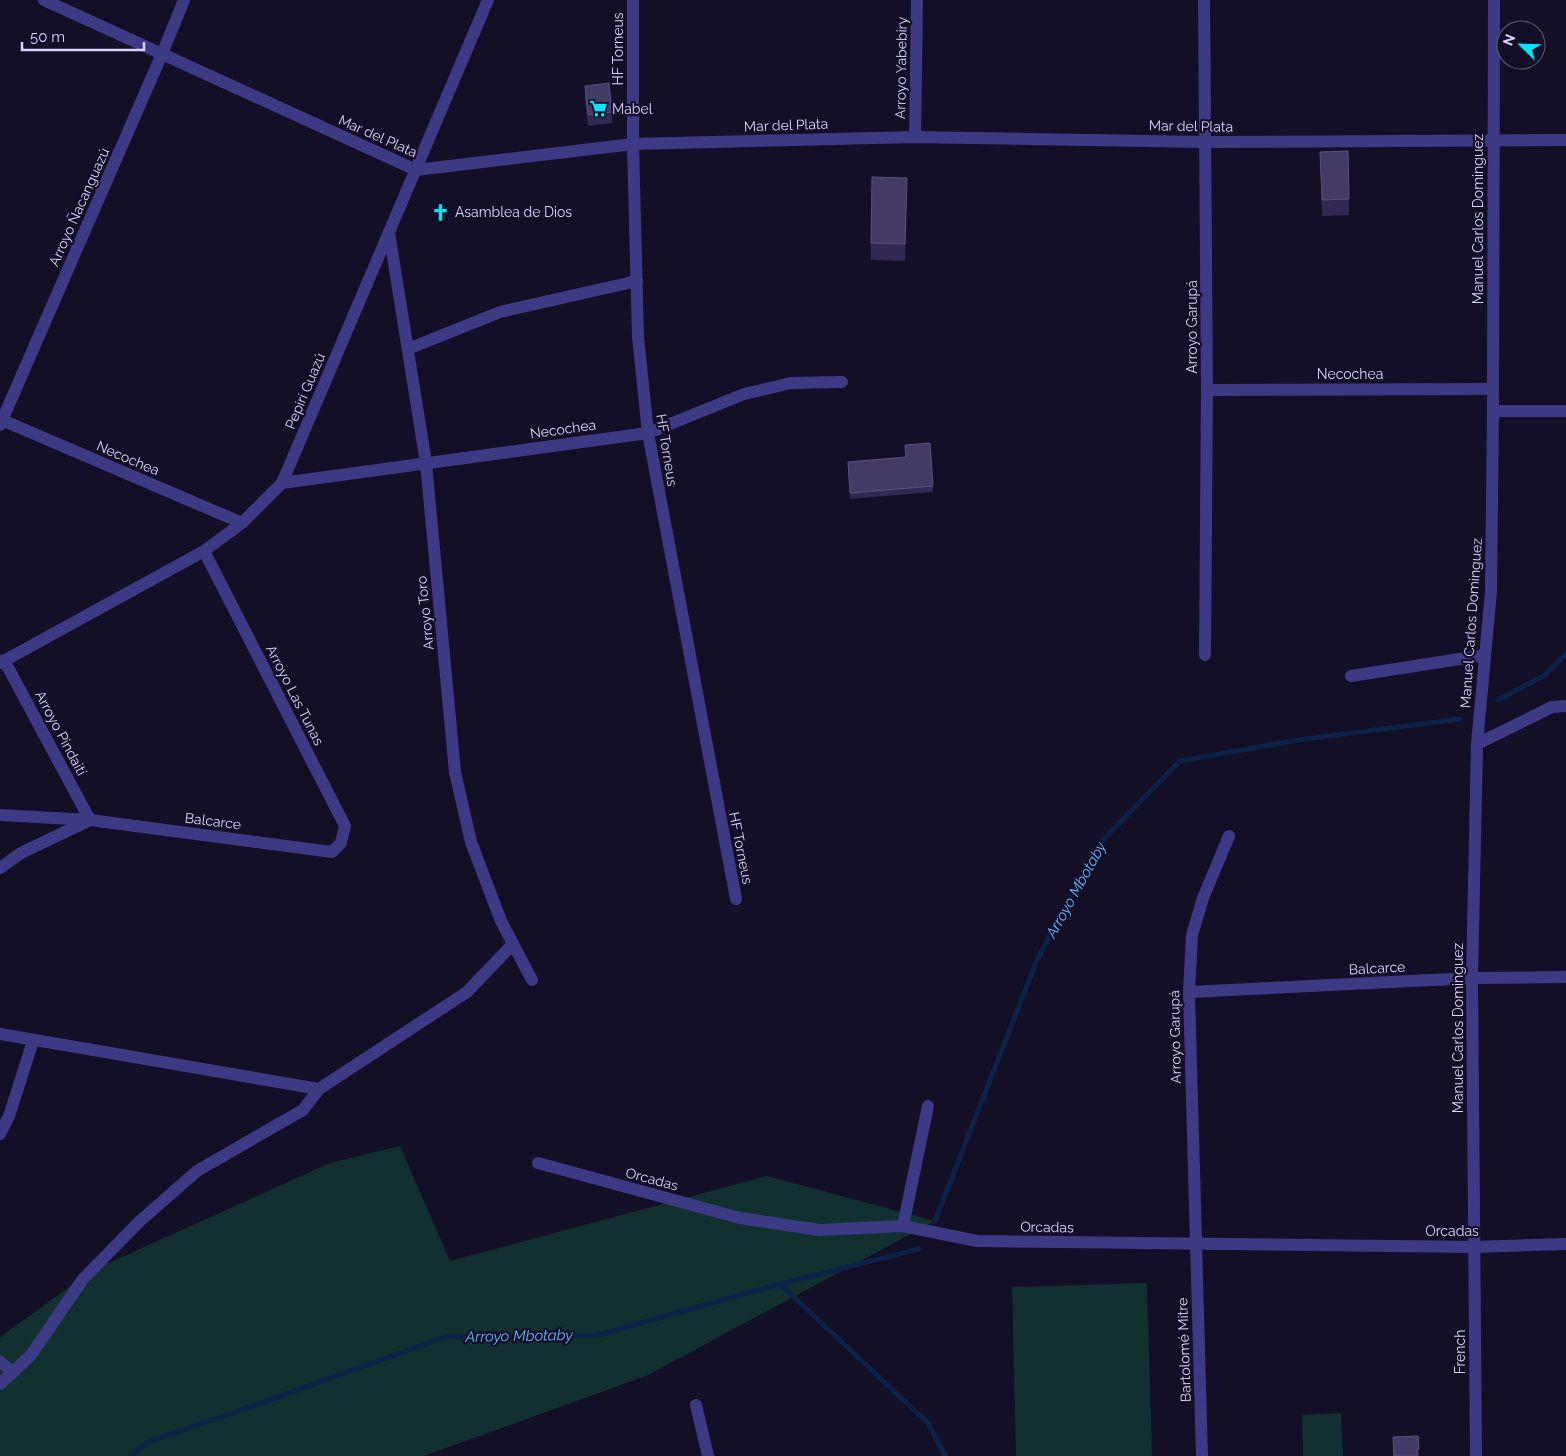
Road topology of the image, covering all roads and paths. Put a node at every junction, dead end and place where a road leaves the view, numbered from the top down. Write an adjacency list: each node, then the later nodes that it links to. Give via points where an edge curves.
1 (44, 0): 8 (street, Mar del Plata)
2 (184, 0): 8 (street, Arroyo Ñacanguazú)
3 (488, 0): 14 (street, Pepirí Guazú)
4 (633, 0): 13 (street, HF Torneus)
5 (917, 0): 9 (street, Arroyo Yabebiry)
6 (1204, 0): 12 (street, Arroyo Garupá)
7 (1494, 0): 10 (street, Manuel Carlos Dominguez)
8 (162, 54): 14 (street, Mar del Plata); 23 (street, Arroyo Ñacanguazú)
9 (915, 137): 12 (street, Mar del Plata); 13 (street, Mar del Plata)
10 (1493, 140): 11 (street, Mar del Plata); 12 (street, Mar del Plata); 19 (street, Manuel Carlos Dominguez)
11 (1566, 140)
12 (1205, 142): 20 (street, Arroyo Garupá)
13 (633, 144): 14 (street, Mar del Plata); 16 (street, HF Torneus)
14 (416, 170): 15 (street, Pepirí Guazú)
15 (389, 231): 17 (street, Arroyo Toro); 26 (street, Pepirí Guazú)
16 (637, 281): 17 (street, via 500,312); 24 (street, HF Torneus, via 638,338)
17 (408, 350): 25 (street, Arroyo Toro)
18 (842, 382): 24 (street, Necochea, via 791,383 744,394)
19 (1493, 389): 20 (street, Necochea); 22 (street, Manuel Carlos Dominguez)
20 (1207, 390): 30 (street, Arroyo Garupá)
21 (1566, 410): 22 (street)
22 (1493, 411): 29 (street, Manuel Carlos Dominguez, via 1491,591)
23 (1, 423): 27 (street, Necochea)
24 (648, 432): 25 (street, Necochea); 40 (street, HF Torneus)
25 (426, 463): 26 (street, Necochea); 41 (street, Arroyo Toro, via 456,772 471,842 501,922)
26 (282, 483): 27 (street, Pepirí Guazú)
27 (242, 523): 28 (street, Pepirí Guazú)
28 (204, 551): 31 (street, Pepirí Guazú); 38 (street, Arroyo Las Tunas, via 345,826 341,843)
29 (1485, 654): 32 (street); 34 (street, Manuel Carlos Dominguez)
30 (1205, 655)
31 (2, 662): 36 (street, Arroyo Pindaití)
32 (1351, 676)
33 (1566, 706): 34 (street, via 1552,707)
34 (1477, 744): 43 (street, Manuel Carlos Dominguez)
35 (0, 815): 36 (street, Balcarce)
36 (90, 820): 38 (street, Balcarce); 39 (street, via 21,853)
37 (1229, 836): 45 (street, Arroyo Garupá, via 1203,898 1192,935)
38 (332, 852)
39 (0, 868)
40 (736, 899)
41 (513, 944): 44 (street, Arroyo Toro); 48 (street, via 467,992)
42 (1566, 977): 43 (street, Balcarce)
43 (1472, 978): 45 (street, Balcarce); 55 (street, Manuel Carlos Dominguez)
44 (532, 980)
45 (1189, 992): 53 (street, Arroyo Garupá)
46 (0, 1034): 47 (street)
47 (32, 1040): 48 (street); 50 (street, via 9,1116)
48 (319, 1089): 57 (street, via 303,1110 197,1171 140,1221 83,1279 31,1355)
49 (928, 1106): 52 (street)
50 (0, 1134)
51 (538, 1163): 52 (street, Orcadas, via 740,1218 819,1230)
52 (903, 1226): 53 (street, Orcadas, via 977,1241)
53 (1196, 1244): 55 (street, Orcadas); 61 (street, Bartolomé Mitre)
54 (1566, 1244): 55 (street, Orcadas)
55 (1474, 1247): 62 (street, French)
56 (0, 1362): 57 (street)
57 (13, 1372): 58 (street)
58 (0, 1384)
59 (696, 1405): 60 (street)
60 (708, 1456)
61 (1202, 1456)
62 (1476, 1456)

